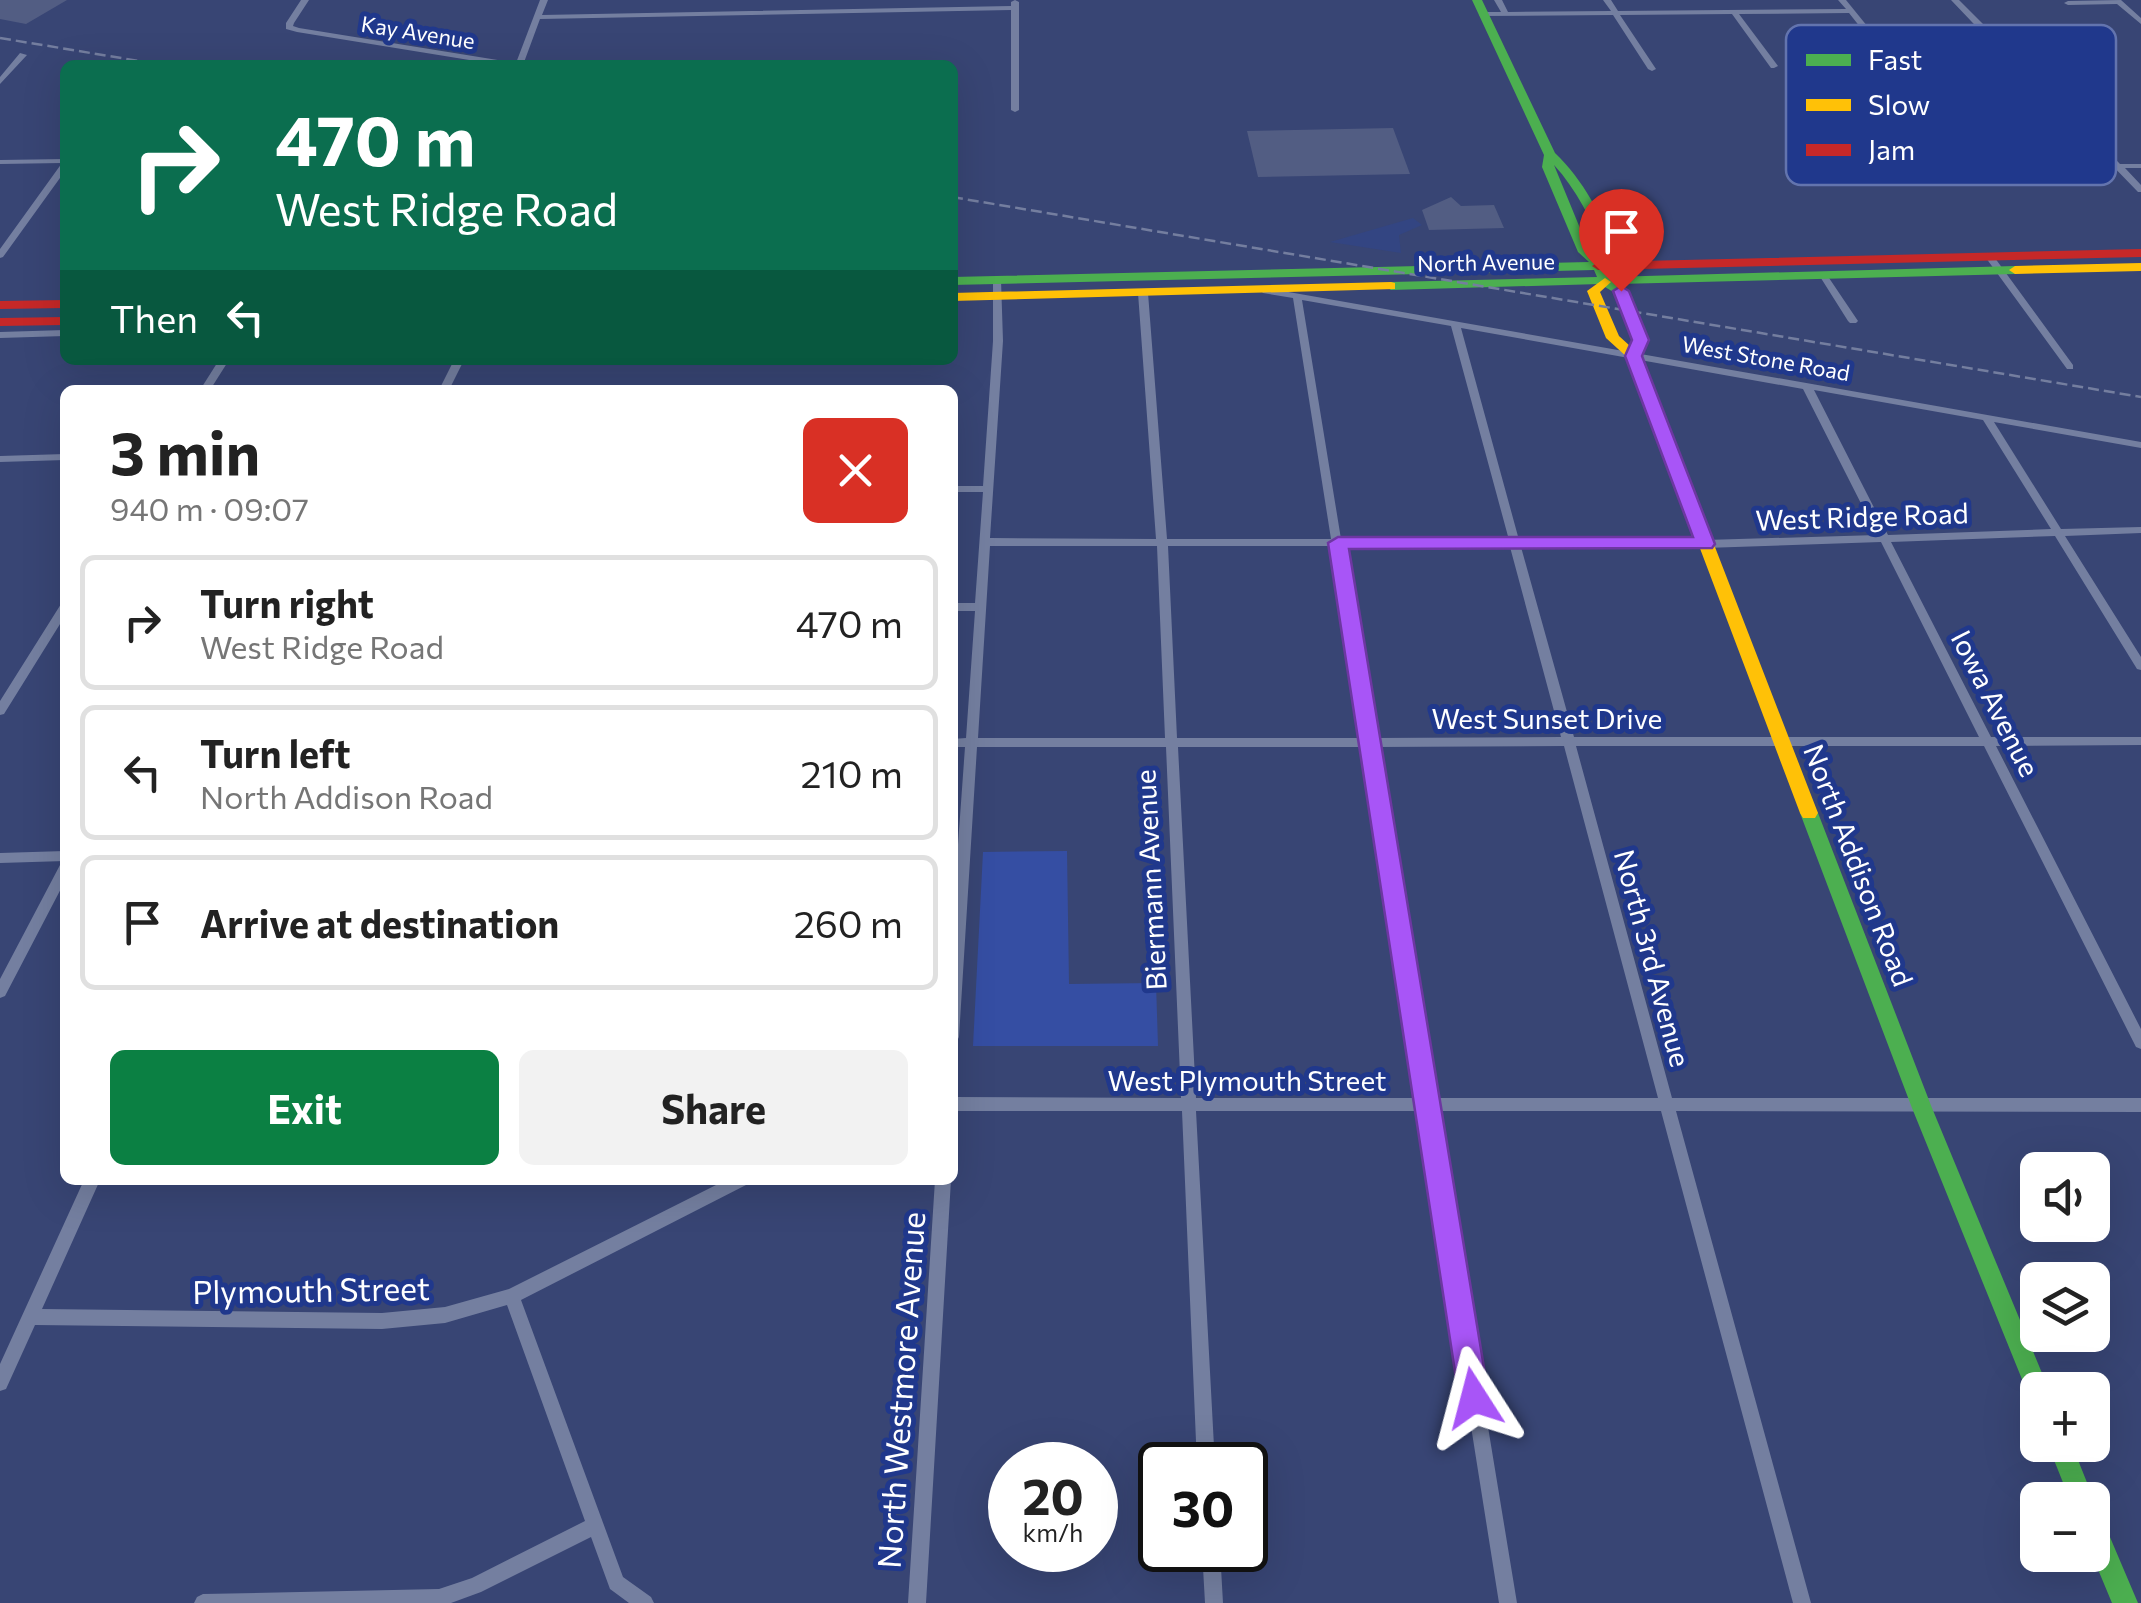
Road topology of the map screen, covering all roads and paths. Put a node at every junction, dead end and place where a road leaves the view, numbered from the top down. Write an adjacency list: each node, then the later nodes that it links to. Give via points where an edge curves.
1 (304, 0): 20 (street, Kay Avenue, via 290,23 296,30)
2 (544, 0): 15 (street)
3 (1498, 0): 14 (street)
4 (1607, 0): 13 (street)
5 (1842, 0): 12 (street)
6 (1955, 0): 18 (street)
7 (2118, 1): 8 (street); 16 (street)
8 (2068, 3)
9 (1015, 4): 15 (street); 25 (street)
10 (1480, 7): 14 (street); 38 (main road, via 1550,154 1565,166 1602,232 1611,252)
11 (1735, 12): 12 (street); 13 (street); 22 (street)
12 (1850, 12): 17 (street)
13 (1615, 13): 14 (street); 23 (street)
14 (1506, 14)
15 (537, 17): 21 (street)
16 (2141, 22)
17 (1861, 25)
18 (1979, 25)
19 (23, 55): 24 (street)
20 (485, 60)
21 (518, 60)
22 (1774, 66)
23 (1652, 68)
24 (0, 82)
25 (1015, 110)
26 (0, 162): 27 (street)
27 (60, 163)
28 (2116, 163): 29 (street)
29 (2119, 166): 30 (street); 32 (street)
30 (2141, 166)
31 (60, 170): 34 (street)
32 (2141, 190)
33 (2141, 253): 35 (main road, North Avenue)
34 (0, 255)
35 (1989, 256): 37 (street); 38 (main road, North Avenue)
36 (2141, 267): 37 (main road, North Avenue)
37 (2001, 272): 39 (main road, North Avenue); 55 (street)
38 (1601, 273): 39 (main road, North Avenue); 41 (main road, North Avenue); 42 (main road, North Avenue); 54 (main road, North Addison Road, via 1621,291 1629,310 1640,340)
39 (1824, 275): 49 (street)
40 (958, 282): 41 (main road, North Avenue)
41 (997, 288): 43 (main road, North Avenue); 44 (main road, North Avenue); 62 (street)
42 (1266, 291): 43 (main road, North Avenue); 45 (street, West Stone Road)
43 (1143, 293): 67 (street, Biermann Avenue)
44 (958, 297)
45 (1297, 299): 51 (street, West Stone Road); 68 (street)
46 (60, 304): 47 (main road)
47 (0, 305)
48 (60, 321): 50 (main road)
49 (1853, 321)
50 (0, 322)
51 (1456, 326): 54 (street, West Stone Road); 69 (street, North 3rd Avenue)
52 (60, 333): 53 (street)
53 (0, 335)
54 (1634, 356): 56 (street, West Stone Road); 70 (main road, North Addison Road)
55 (2070, 368)
56 (1806, 386): 57 (street, West Stone Road); 65 (street, Iowa Avenue)
57 (1986, 417): 58 (street, West Stone Road); 64 (street)
58 (2141, 445)
59 (60, 457): 60 (street)
60 (0, 458)
61 (958, 489): 62 (street)
62 (988, 489): 66 (street)
63 (2141, 530): 64 (street, West Ridge Road)
64 (2058, 533): 65 (street, West Ridge Road); 74 (street)
65 (1884, 538): 70 (street, West Ridge Road); 76 (street, Iowa Avenue)
66 (985, 542): 67 (street, West Ridge Road); 72 (street)
67 (1162, 542): 68 (street, West Ridge Road); 81 (street, Biermann Avenue)
68 (1338, 543): 69 (street, West Ridge Road); 82 (street)
69 (1515, 544): 70 (street, West Ridge Road); 83 (street, North 3rd Avenue)
70 (1705, 544): 78 (main road, North Addison Road)
71 (958, 607): 72 (street)
72 (980, 607): 80 (street)
73 (60, 615): 75 (street)
74 (2141, 666)
75 (0, 711)
76 (1988, 741): 77 (street, West Sunset Drive); 78 (street, West Sunset Drive); 89 (street, Iowa Avenue)
77 (2141, 741)
78 (1784, 742): 83 (street, West Sunset Drive); 95 (main road, North Addison Road)
79 (958, 743): 80 (street, West Sunset Drive)
80 (972, 743): 81 (street, West Sunset Drive); 87 (street)
81 (1171, 743): 82 (street, West Sunset Drive); 91 (street, Biermann Avenue)
82 (1370, 743): 83 (street, West Sunset Drive); 92 (street)
83 (1569, 743): 94 (street, North 3rd Avenue)
84 (60, 856): 85 (street)
85 (0, 858)
86 (60, 878): 88 (street)
87 (958, 897)
88 (0, 992)
89 (2141, 1043)
90 (958, 1104): 91 (street, West Plymouth Street)
91 (1189, 1105): 92 (street, West Plymouth Street); 103 (street, Biermann Avenue)
92 (1427, 1106): 94 (street, West Plymouth Street); 111 (street)
93 (2141, 1106): 95 (street, West Plymouth Street)
94 (1667, 1107): 95 (street, West Plymouth Street); 112 (street, North 3rd Avenue)
95 (1922, 1108): 101 (main road, North Addison Road)
96 (90, 1185): 100 (street)
97 (731, 1185): 99 (street, Plymouth Street)
98 (943, 1185): 109 (street, North Westmore Avenue)
99 (512, 1296): 100 (street, Plymouth Street, via 445,1315 382,1322); 104 (street)
100 (31, 1317): 102 (street)
101 (2030, 1372)
102 (0, 1383)
103 (1205, 1442)
104 (592, 1526): 107 (street, via 439,1598); 108 (street, via 616,1583)
105 (2110, 1569): 113 (main road)
106 (1212, 1572): 110 (street)
107 (203, 1603)
108 (645, 1603)
109 (917, 1603)
110 (1214, 1603)
111 (1508, 1603)
112 (1802, 1603)
113 (2124, 1603)

